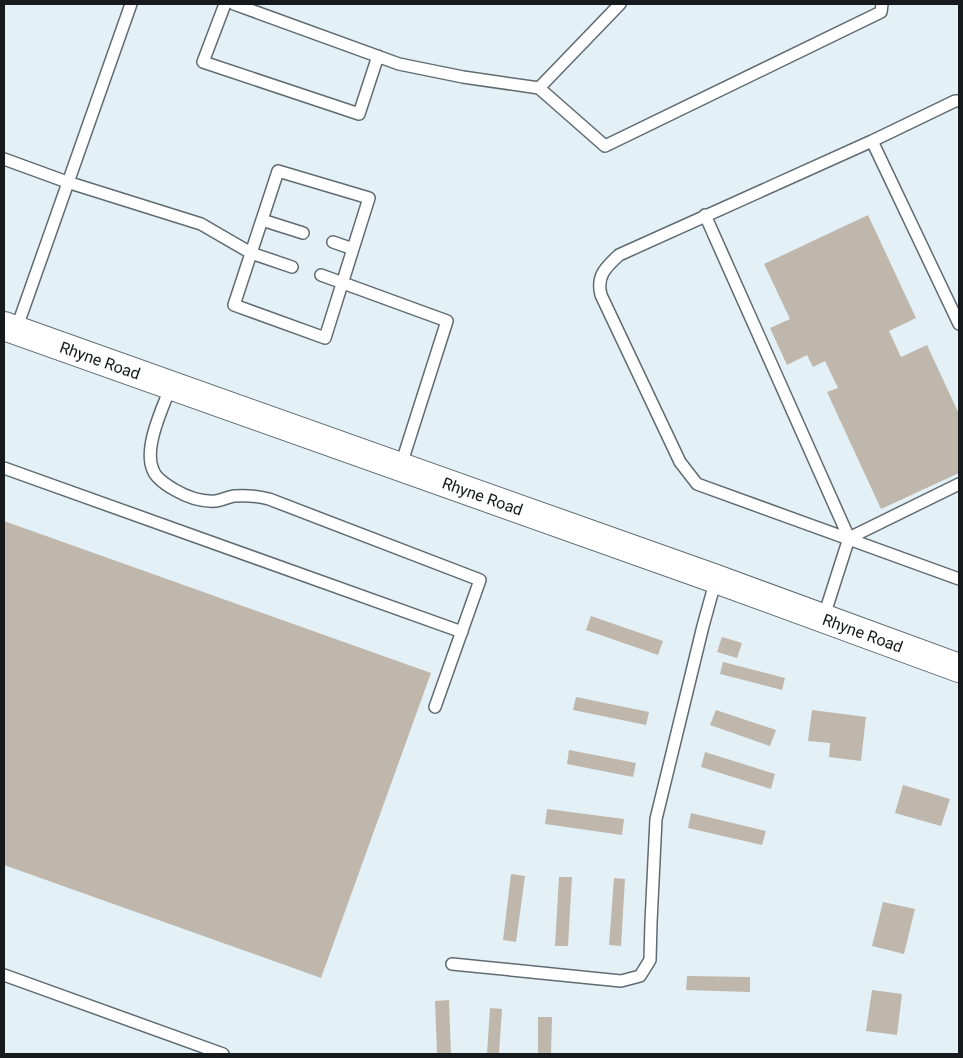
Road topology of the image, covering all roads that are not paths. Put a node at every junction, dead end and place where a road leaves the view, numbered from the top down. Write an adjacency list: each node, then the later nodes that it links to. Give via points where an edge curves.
1 (131, 4): 11 (lane)
2 (225, 4): 6 (lane, via 203,62 359,114)
3 (234, 4): 6 (lane)
4 (620, 4): 7 (lane)
5 (882, 4): 7 (lane, via 881,12 605,146)
6 (378, 56): 7 (lane, via 399,64 463,77)
7 (539, 88)
8 (959, 101): 9 (lane, via 929,112)
9 (872, 141): 12 (lane); 21 (lane)
10 (4, 159): 11 (lane)
11 (67, 182): 17 (lane, via 201,224); 22 (lane)
12 (706, 215): 27 (lane); 27 (lane, via 619,255 604,268 599,286 601,295 680,462 696,484)
13 (262, 220): 14 (lane); 16 (lane, via 278,171 369,198); 17 (lane)
14 (303, 234)
15 (333, 242): 16 (lane)
16 (353, 249): 20 (lane)
17 (251, 253): 18 (lane); 20 (lane, via 234,305 325,338)
18 (292, 266)
19 (321, 275): 20 (lane)
20 (342, 282): 25 (lane, via 447,321)
21 (959, 324)
22 (10, 328): 23 (street, Rhyne Road)
23 (171, 386): 25 (street, Rhyne Road); 31 (lane, via 152,437 152,470 163,482 183,495 203,500 252,495 269,499 480,580)
24 (4, 468): 31 (lane)
25 (400, 468): 29 (street, Rhyne Road)
26 (959, 484): 27 (lane)
27 (849, 538): 28 (lane); 30 (lane)
28 (959, 578)
29 (716, 579): 30 (street, Rhyne Road); 34 (lane, via 656,819 650,960 640,976 621,981)
30 (823, 618): 32 (street, Rhyne Road)
31 (462, 632): 33 (lane)
32 (959, 668)
33 (435, 708)
34 (452, 964)
35 (4, 975): 36 (lane)
36 (223, 1054)

